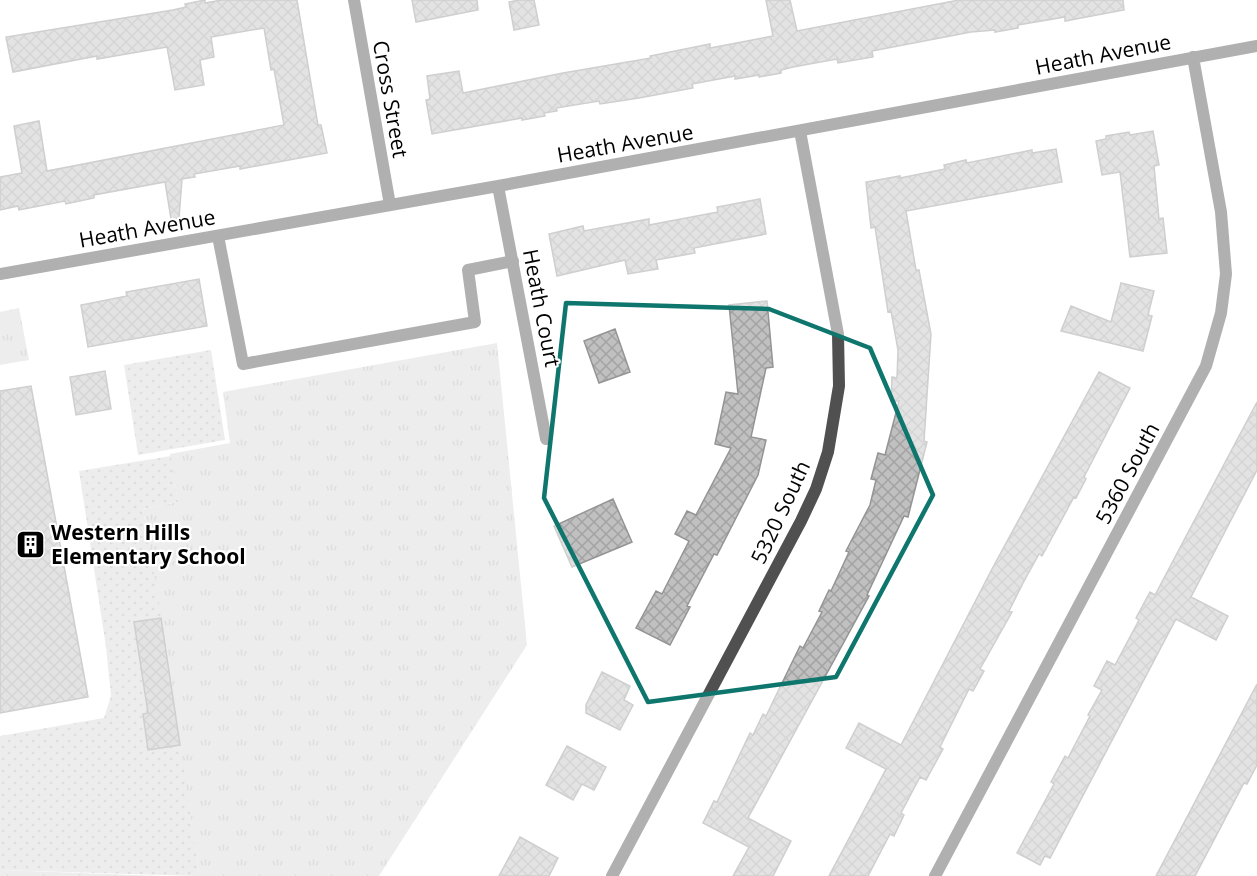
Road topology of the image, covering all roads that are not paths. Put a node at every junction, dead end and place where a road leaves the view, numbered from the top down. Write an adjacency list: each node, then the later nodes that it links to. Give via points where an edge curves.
1 (354, 0): 6 (street, Cross Street)
2 (1257, 46): 3 (street, Heath Avenue)
3 (1193, 57): 4 (street, Heath Avenue); 12 (street, 5360 South, via 1221,212 1226,274 1221,313 1206,366)
4 (800, 130): 5 (street, Heath Avenue); 11 (street, 5320 South, via 838,334 839,386 828,452 801,521)
5 (498, 186): 6 (street, Heath Avenue); 8 (street, Heath Court)
6 (390, 205): 7 (street, Heath Avenue)
7 (218, 236): 8 (street, via 243,364 475,322 468,270); 9 (street, Heath Avenue)
8 (513, 261): 10 (street, Heath Court)
9 (0, 274)
10 (546, 439)
11 (612, 876)
12 (935, 876)

